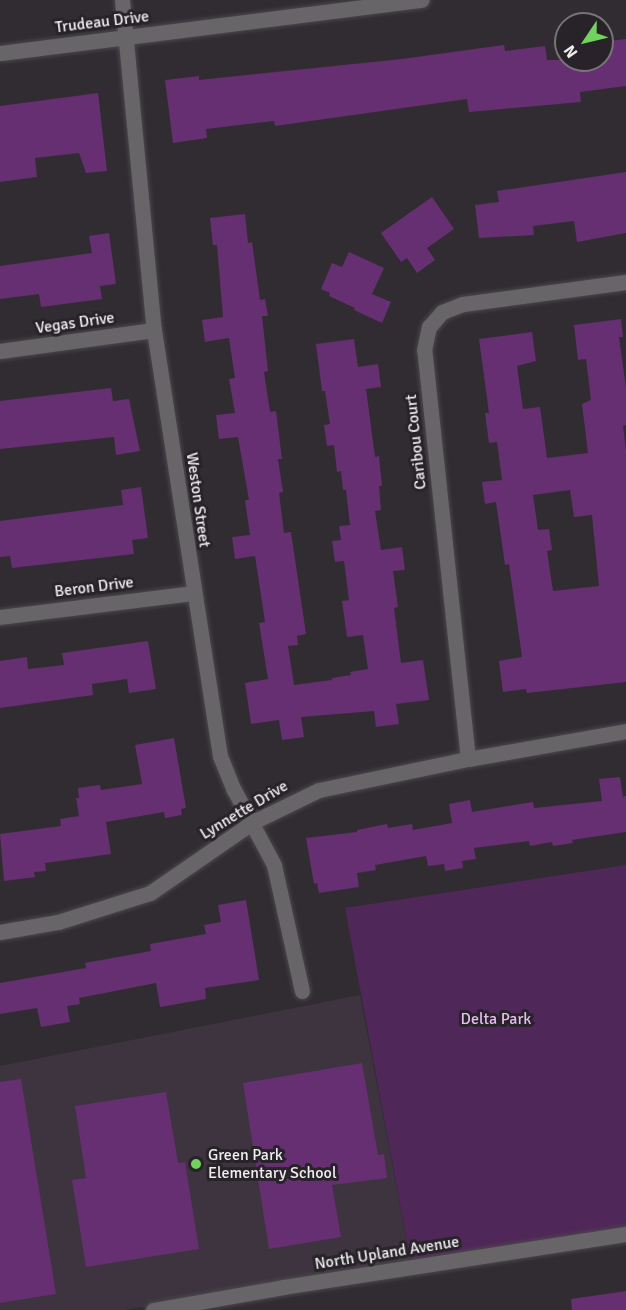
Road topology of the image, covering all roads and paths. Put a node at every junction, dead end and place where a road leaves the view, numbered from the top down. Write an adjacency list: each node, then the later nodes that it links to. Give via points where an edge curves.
1 (122, 0): 3 (street, Weston Street)
2 (422, 0): 3 (street, Trudeau Drive)
3 (127, 38): 4 (street, Trudeau Drive); 6 (street, Weston Street)
4 (0, 53)
5 (626, 282): 11 (street, Caribou Court, via 463,304 442,312 429,327 424,350)
6 (154, 330): 7 (street, Vegas Drive); 8 (street, Weston Street)
7 (0, 351)
8 (194, 593): 9 (street, Beron Drive); 12 (street, Weston Street, via 220,756)
9 (0, 617)
10 (626, 731): 11 (street, Lynnette Drive)
11 (468, 759): 12 (street, Lynnette Drive, via 319,790)
12 (253, 822): 13 (street, Lynnette Drive, via 150,893 58,922); 14 (street, Weston Street, via 274,865)
13 (0, 932)
14 (302, 990)
15 (626, 1234): 16 (street, North Upland Avenue)
16 (153, 1310)

